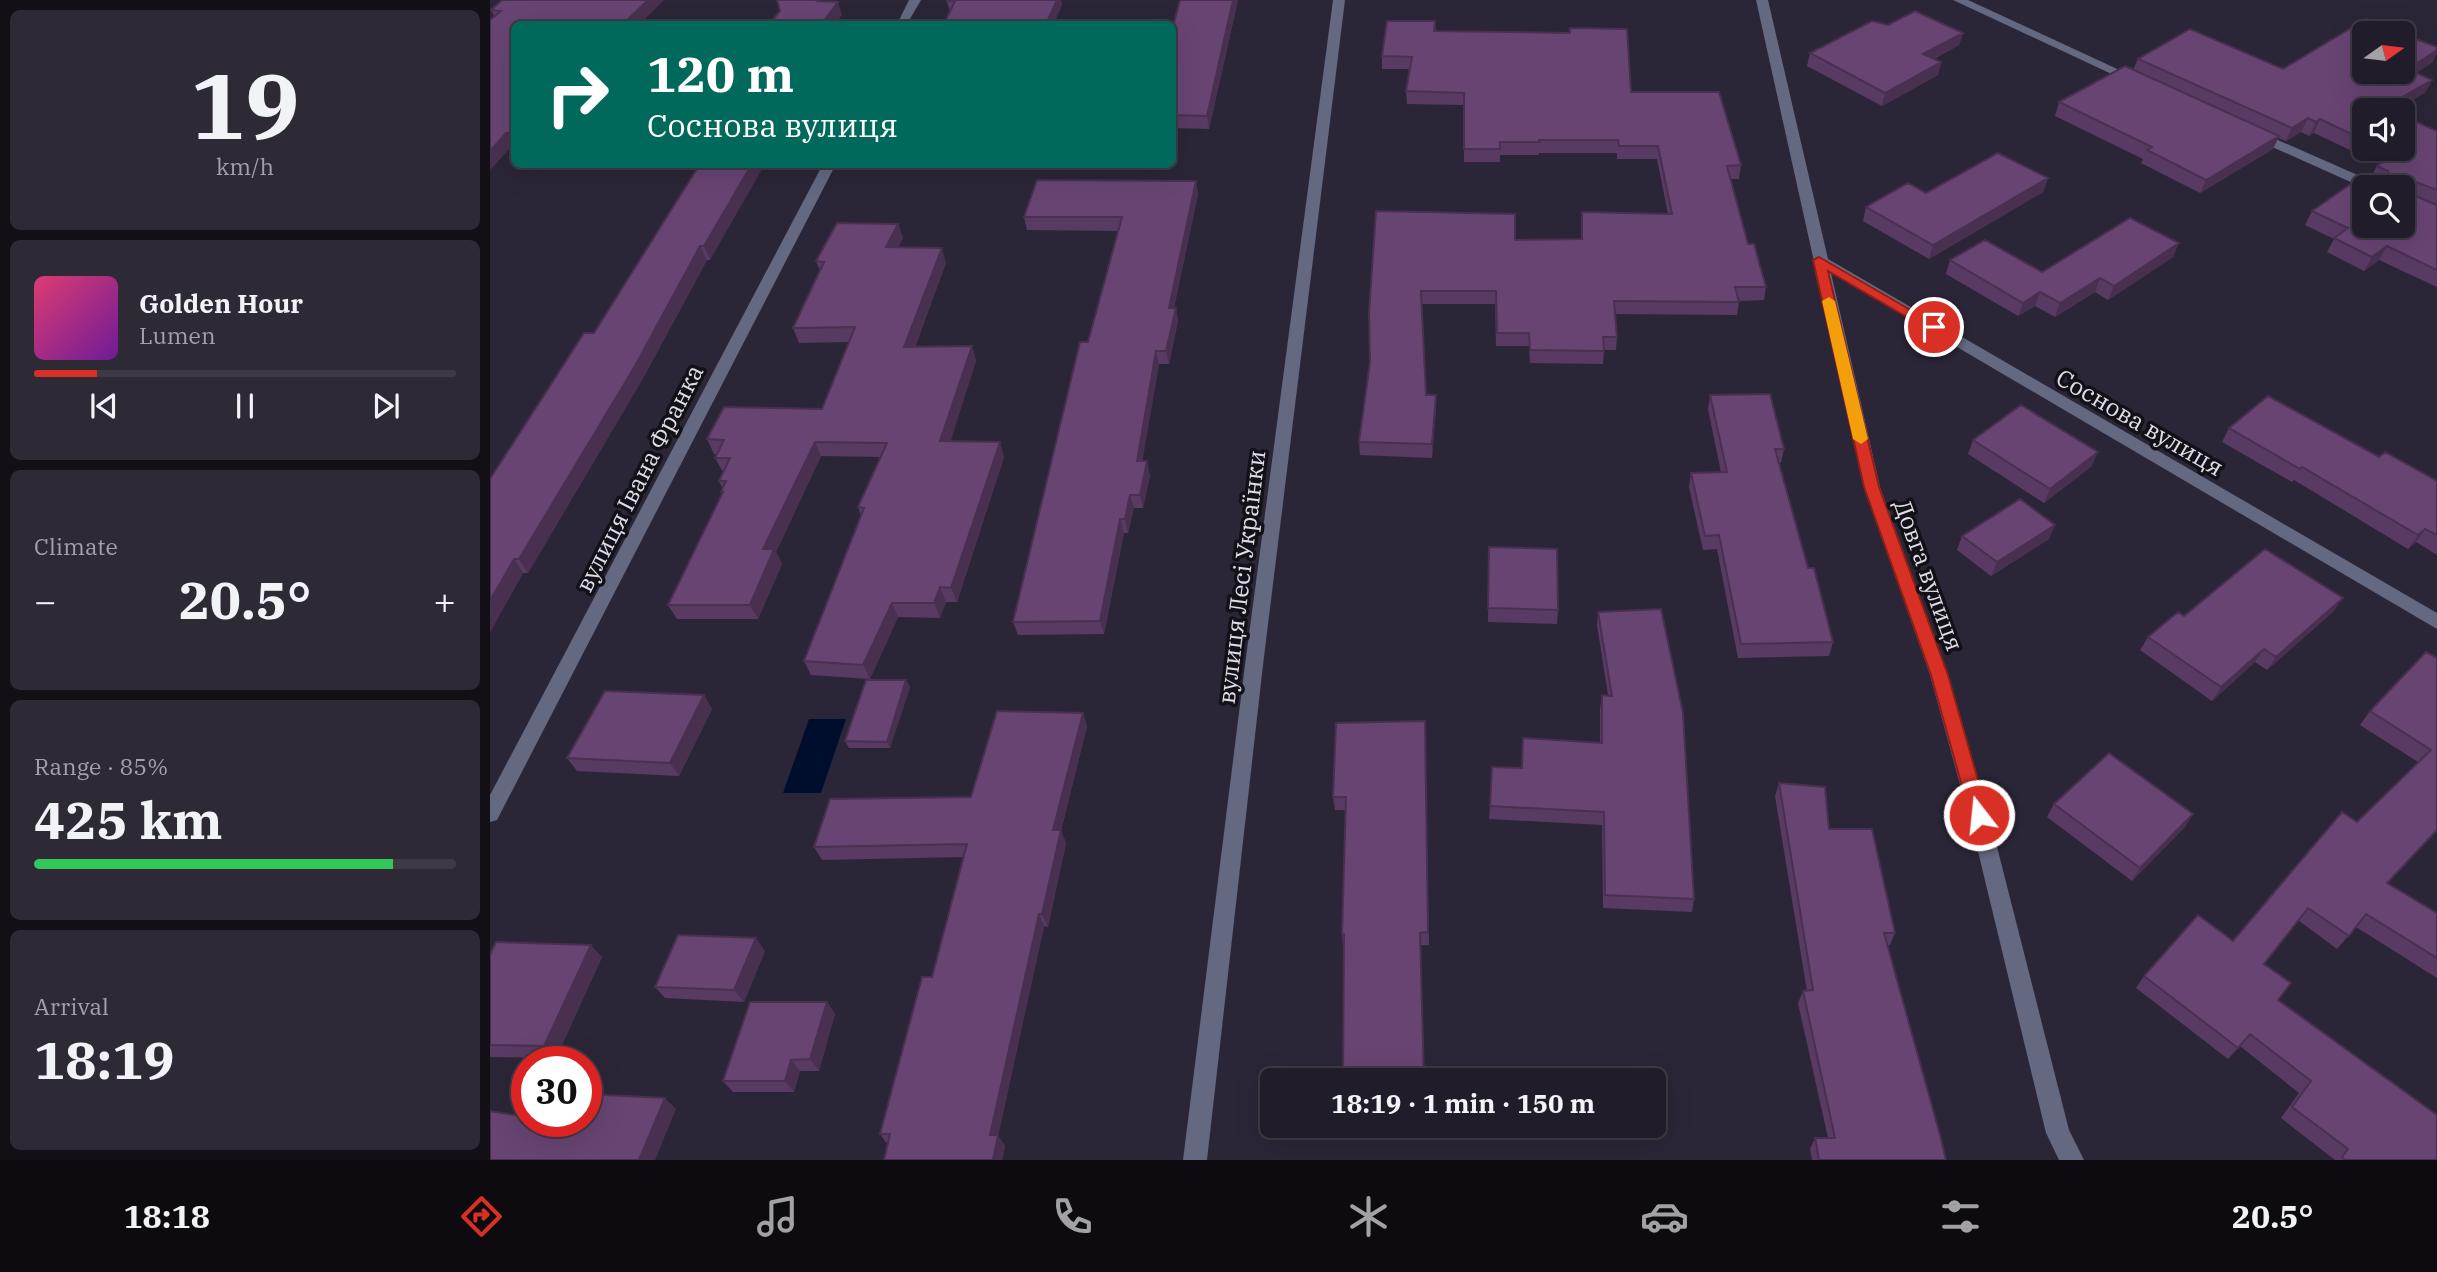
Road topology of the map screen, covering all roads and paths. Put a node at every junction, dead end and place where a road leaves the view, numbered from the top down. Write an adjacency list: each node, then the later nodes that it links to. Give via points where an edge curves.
1 (915, 0): 5 (street)
2 (1339, 0): 13 (street, вулиця Лесі Українки)
3 (1762, 0): 10 (street, Довга вулиця)
4 (1959, 0): 6 (street)
5 (904, 21)
6 (2145, 84)
7 (2244, 129): 9 (street)
8 (828, 168): 12 (street, вулиця Івана Франка)
9 (2352, 177)
10 (1819, 260): 11 (street, Соснова вулиця); 14 (street, Довга вулиця, via 1872,487 1939,675 2059,1133)
11 (2437, 622)
12 (490, 814)
13 (1195, 1160)
14 (2072, 1160)

